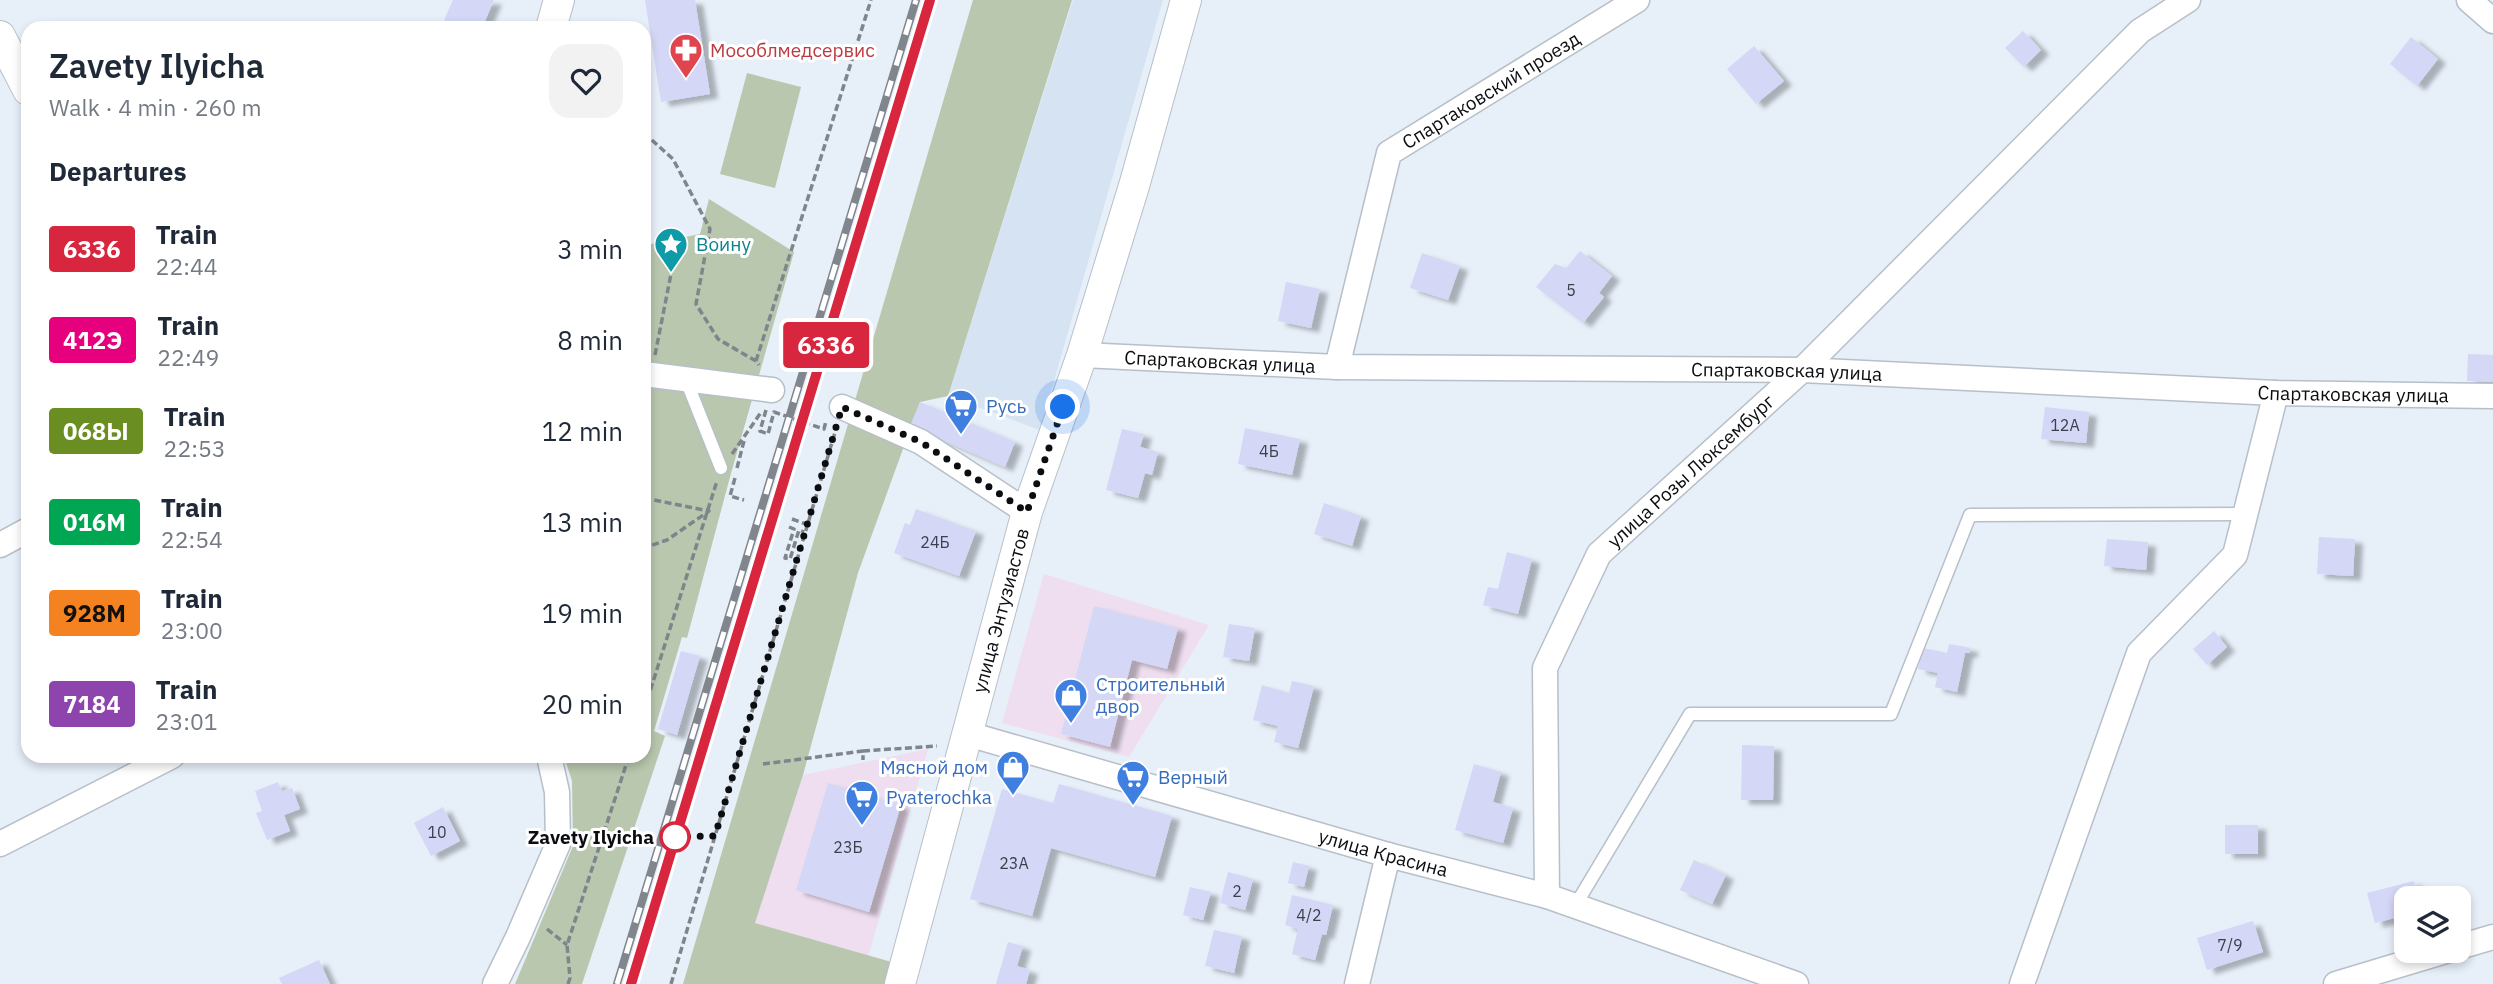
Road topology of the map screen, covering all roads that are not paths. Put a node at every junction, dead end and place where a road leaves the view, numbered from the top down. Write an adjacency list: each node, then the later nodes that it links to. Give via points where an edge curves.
1 (559, 0): 6 (street)
2 (1186, 0): 10 (street, улица Энтузиастов)
3 (1637, 0): 11 (street, Спартаковский проезд, via 1390,153)
4 (2188, 0): 12 (street, улица Розы Люксембург, via 2140,31)
5 (2469, 0): 7 (street)
6 (553, 21)
7 (2493, 21)
8 (0, 36): 9 (street)
9 (21, 76)
10 (1082, 355): 11 (street, Спартаковская улица); 20 (street, улица Энтузиастов)
11 (1337, 367): 12 (street, Спартаковская улица)
12 (1802, 370): 16 (street, Спартаковская улица); 29 (street, улица Розы Люксембург, via 1599,554 1545,668)
13 (651, 375): 14 (street)
14 (686, 380): 15 (street); 19 (lane)
15 (772, 390)
16 (2276, 393): 17 (street, Спартаковская улица); 21 (street)
17 (2493, 396)
18 (842, 407): 20 (street, via 921,442)
19 (721, 468)
20 (1027, 512): 24 (street, улица Энтузиастов)
21 (2246, 514): 30 (lane, via 1970,515 1891,715 1690,715); 38 (street, via 2235,555 2139,653)
22 (21, 534): 23 (street)
23 (0, 545)
24 (967, 739): 28 (street, улица Красина); 35 (street, улица Энтузиастов)
25 (158, 763): 27 (street)
26 (551, 763): 34 (street, via 557,792 558,844)
27 (0, 844)
28 (1388, 855): 29 (street, улица Красина); 36 (street)
29 (1547, 896): 30 (street, улица Красина)
30 (1576, 906): 37 (street, улица Красина)
31 (2493, 937): 32 (street)
32 (2471, 943)
33 (2406, 963): 39 (street)
34 (495, 984)
35 (900, 984)
36 (1357, 984)
37 (1796, 984)
38 (2022, 984)
39 (2336, 984)

